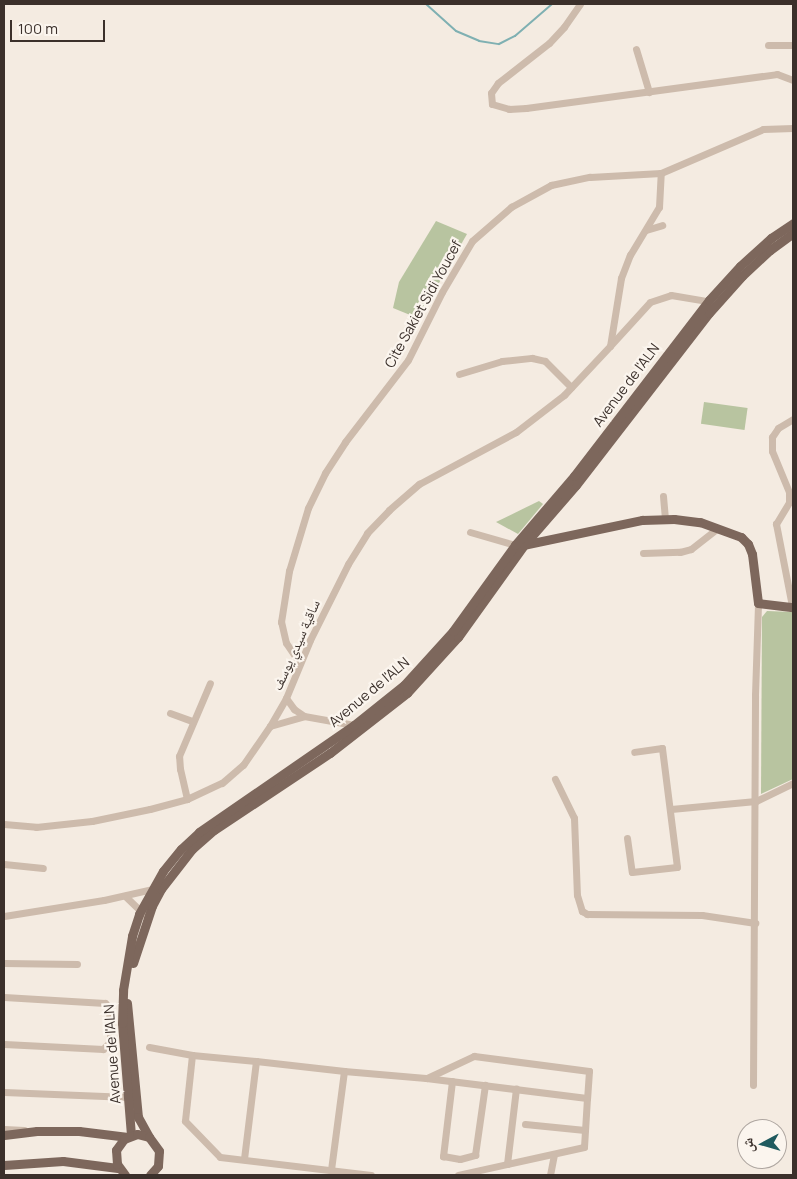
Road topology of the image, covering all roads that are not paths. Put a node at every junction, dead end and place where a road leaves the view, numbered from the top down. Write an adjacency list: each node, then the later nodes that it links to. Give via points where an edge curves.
1 (580, 4): 6 (street, via 564,28 491,93 492,104 509,110)
2 (768, 45): 3 (street)
3 (793, 45)
4 (636, 49): 6 (street)
5 (793, 80): 6 (street, via 777,74)
6 (649, 92)
7 (793, 128): 8 (street, Cite Sakiet Sidi Youcef, via 763,129)
8 (661, 173): 11 (street, via 659,207); 26 (street, Cite Sakiet Sidi Youcef, via 590,177 551,185 511,206 472,240 408,360 345,442 308,508 283,599 281,622 286,643)
9 (793, 223): 13 (main road, via 740,266)
10 (662, 226): 11 (street)
11 (646, 230): 14 (street, via 630,255 621,278)
12 (793, 233): 13 (main road)
13 (713, 303): 14 (street, ساقية سيدي يوسف, via 671,295 650,302); 22 (main road, via 576,485)
14 (610, 346): 16 (street, ساقية سيدي يوسف)
15 (459, 374): 16 (street, via 502,361 532,358 545,361)
16 (571, 387): 26 (street, ساقية سيدي يوسف, via 516,432 420,484 389,510 367,533 348,564)
17 (793, 420): 25 (street, via 778,428 772,438 772,451 789,492 789,502 776,524)
18 (663, 496): 19 (street)
19 (665, 519): 20 (main road, via 700,522); 22 (main road, via 610,526)
20 (718, 528): 23 (street, via 691,549); 24 (main road, via 741,537 748,544)
21 (470, 532): 22 (street)
22 (520, 545): 33 (main road, via 439,660 407,693)
23 (643, 553)
24 (758, 604): 25 (main road); 38 (street)
25 (792, 606)
26 (299, 662): 28 (street, ساقية سيدي يوسف)
27 (210, 683): 31 (street)
28 (286, 698): 30 (street); 32 (street, ساقية سيدي يوسف)
29 (170, 713): 31 (street)
30 (304, 716): 32 (street); 33 (street)
31 (192, 722): 37 (street, via 179,756)
32 (270, 726): 37 (street, ساقية سيدي يوسف, via 243,764 222,783)
33 (357, 728): 44 (main road, via 202,840)
34 (634, 752): 39 (street, via 662,748)
35 (555, 779): 48 (street, via 574,818 577,895 582,912 702,915)
36 (793, 783): 38 (street)
37 (187, 799): 40 (street, ساقية سيدي يوسف, via 92,821 36,827)
38 (756, 801): 39 (street); 48 (street)
39 (671, 810): 41 (street, via 677,867 632,872)
40 (4, 824)
41 (627, 838)
42 (4, 864): 43 (street)
43 (43, 868)
44 (155, 891): 45 (street); 46 (main road)
45 (125, 896): 46 (street); 47 (street)
46 (144, 914): 52 (main road, Avenue de l'ALN, via 132,936 125,974); 73 (main road, via 127,1006 138,1117)
47 (4, 916)
48 (755, 924): 62 (street)
49 (4, 963): 50 (street)
50 (77, 964)
51 (4, 998): 53 (street, via 105,1003 109,1007)
52 (122, 1022): 53 (street); 65 (main road, Avenue de l'ALN)
53 (110, 1024): 54 (street, via 110,1042 103,1049)
54 (4, 1044)
55 (149, 1047): 56 (street)
56 (192, 1055): 57 (street); 75 (street, via 185,1122 220,1157)
57 (256, 1062): 58 (street); 75 (street)
58 (344, 1071): 59 (street); 79 (street)
59 (426, 1078): 60 (street); 66 (street, via 474,1056 589,1071)
60 (452, 1081): 61 (street); 61 (street, via 443,1156 460,1159 475,1155)
61 (485, 1085): 63 (street)
62 (754, 1085)
63 (516, 1089): 66 (street); 76 (street)
64 (4, 1092): 65 (street)
65 (129, 1097): 72 (main road, Avenue de l'ALN)
66 (587, 1098): 70 (street)
67 (525, 1124): 70 (street)
68 (4, 1128): 69 (street)
69 (37, 1130): 71 (main road); 72 (main road)
70 (585, 1130): 74 (street, via 584,1147)
71 (4, 1135)
72 (130, 1136): 73 (main road); 78 (main road, via 116,1150)
73 (148, 1138): 81 (main road, via 160,1156 158,1166)
74 (554, 1154): 76 (street); 84 (street)
75 (244, 1159): 79 (street)
76 (507, 1164): 83 (street)
77 (4, 1165): 78 (main road, via 63,1161)
78 (118, 1168): 80 (main road)
79 (331, 1170): 82 (street)
80 (126, 1175)
81 (150, 1175)
82 (370, 1175)
83 (458, 1175)
84 (550, 1175)

